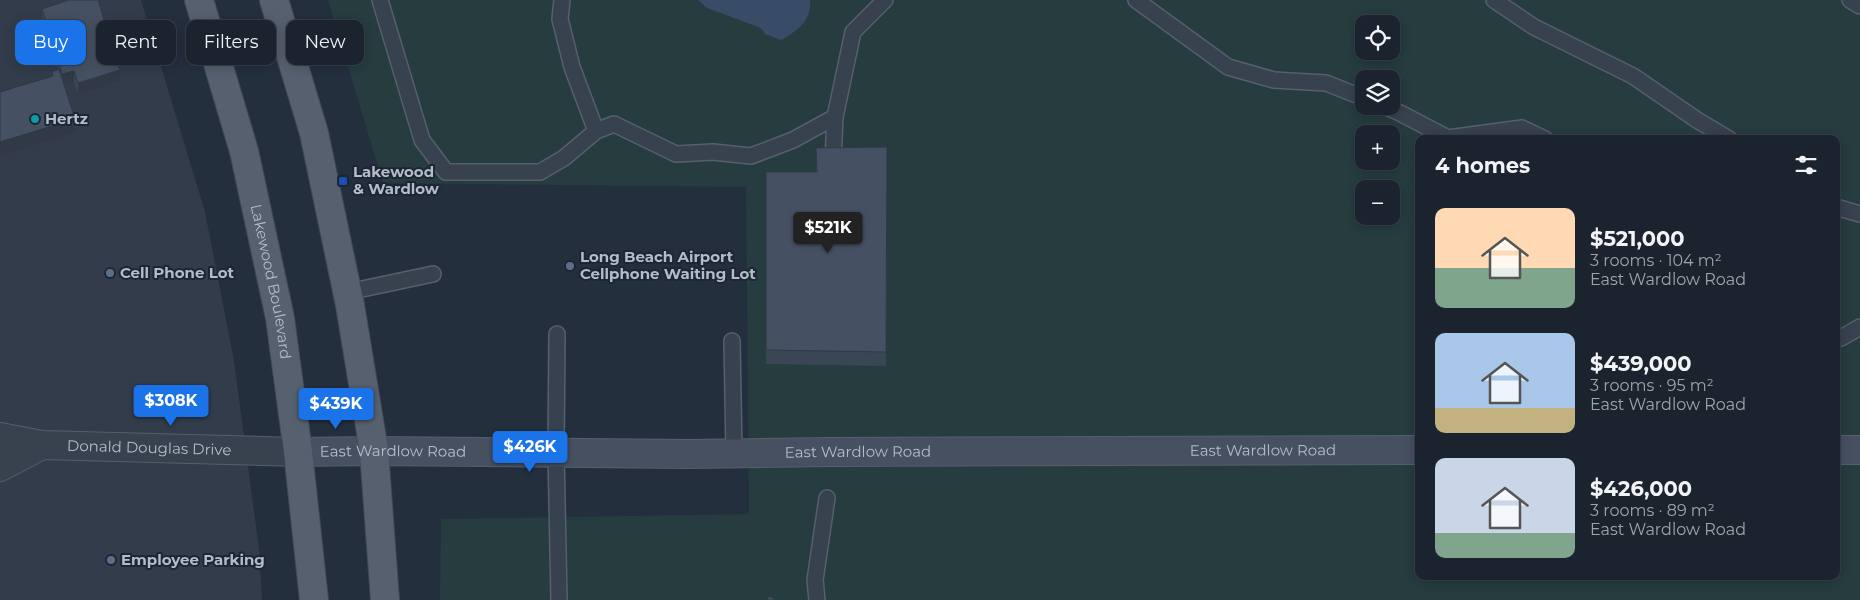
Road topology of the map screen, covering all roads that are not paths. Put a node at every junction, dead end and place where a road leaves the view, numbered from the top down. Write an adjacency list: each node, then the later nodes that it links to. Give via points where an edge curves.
1 (200, 0): 33 (main road, Lakewood Boulevard, via 244,151 280,318)
2 (274, 0): 22 (main road, via 314,133)
3 (380, 0): 13 (lane, via 422,140 446,172 540,172 564,158)
4 (562, 0): 13 (lane, via 560,19 572,66)
5 (884, 0): 12 (lane, via 853,32)
6 (1136, 0): 10 (lane, via 1228,66 1274,80 1326,83)
7 (1494, 0): 17 (lane, via 1534,27 1633,76)
8 (1850, 0): 9 (lane)
9 (1860, 6)
10 (1355, 94)
11 (1400, 113): 14 (lane)
12 (835, 117): 13 (lane, via 793,140 751,156 713,152 676,154 614,124); 18 (lane)
13 (596, 130)
14 (1442, 135)
15 (1470, 135): 16 (lane, via 1522,128)
16 (1537, 135)
17 (1722, 135)
18 (833, 161)
19 (1840, 208): 20 (lane)
20 (1860, 214)
21 (433, 274): 22 (lane)
22 (348, 292): 32 (main road)
23 (1860, 327): 25 (lane)
24 (557, 334): 34 (lane)
25 (1840, 338)
26 (732, 341): 35 (lane)
27 (0, 437): 28 (street, Donald Douglas Drive)
28 (42, 445): 33 (street, Donald Douglas Drive); 36 (street)
29 (1415, 450): 35 (main road, East Wardlow Road)
30 (1840, 450): 31 (main road)
31 (1860, 450)
32 (374, 451): 33 (main road, East Wardlow Road); 34 (main road, East Wardlow Road); 39 (main road)
33 (298, 452): 38 (main road, Lakewood Boulevard)
34 (556, 452): 35 (main road, East Wardlow Road); 40 (lane)
35 (734, 453)
36 (0, 467)
37 (827, 498): 41 (lane, via 815,580)
38 (314, 600)
39 (385, 600)
40 (559, 600)
41 (817, 600)

